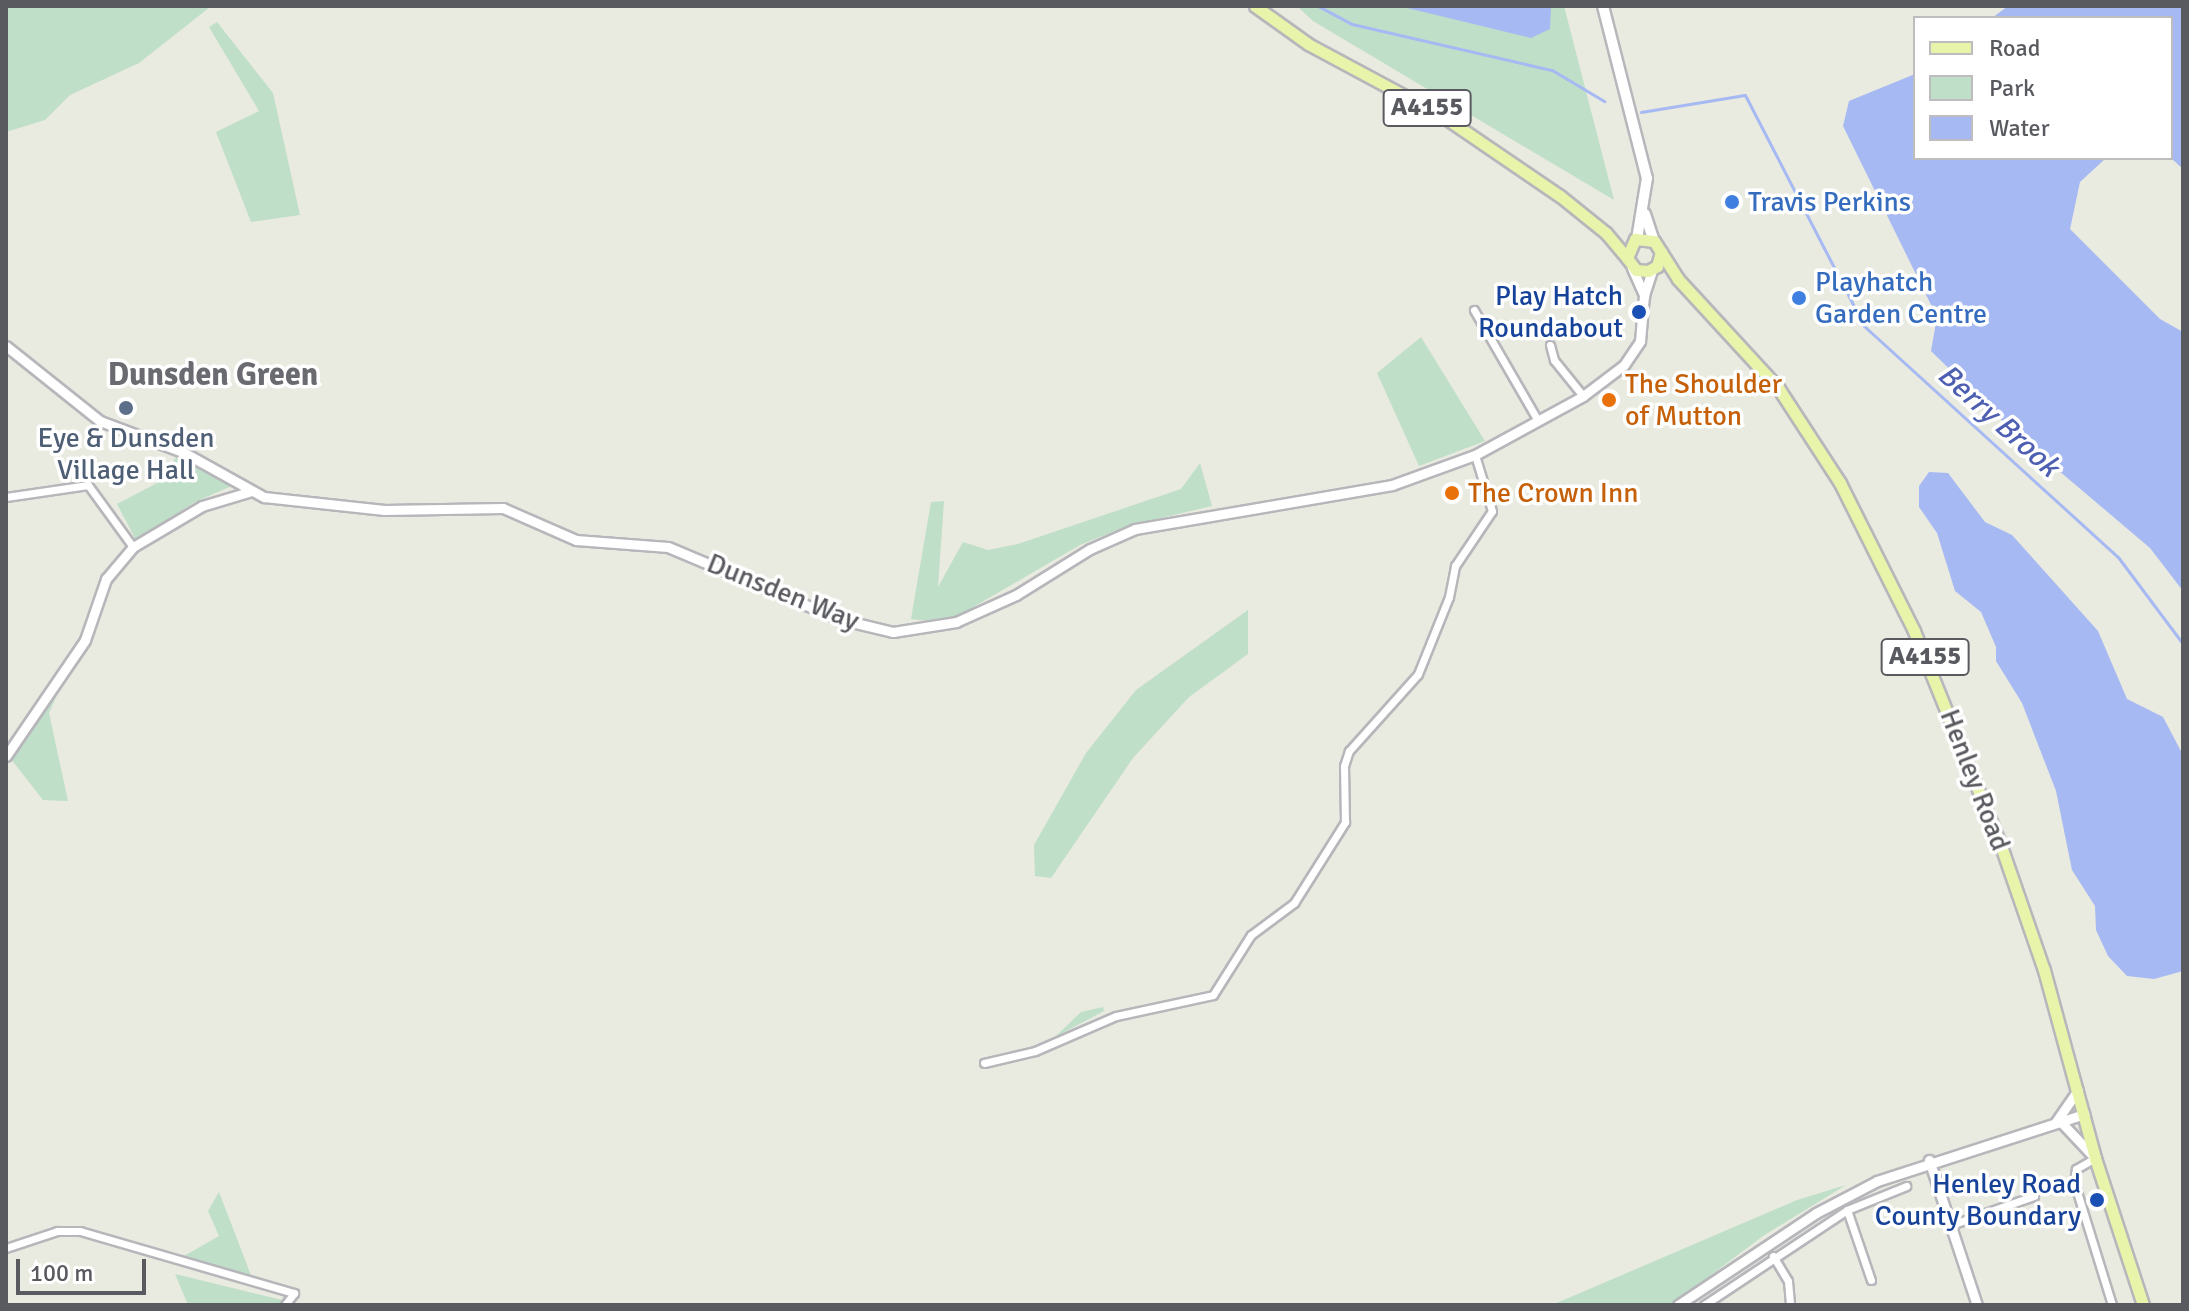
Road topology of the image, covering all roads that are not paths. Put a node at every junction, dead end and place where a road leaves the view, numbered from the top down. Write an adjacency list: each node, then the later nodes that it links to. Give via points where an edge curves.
1 (1255, 6): 4 (main road, A4155, via 1308,44 1444,117)
2 (1603, 6): 3 (main road, via 1647,178)
3 (1645, 214): 5 (main road); 6 (main road)
4 (1606, 233): 5 (main road, A4155); 7 (main road, A4155)
5 (1636, 239): 6 (main road); 7 (main road)
6 (1658, 246): 8 (main road); 9 (main road, Henley Road / A4155)
7 (1630, 263): 8 (main road, Henley Road); 10 (street, Dunsden Way)
8 (1653, 270): 9 (main road, Henley Road / A4155); 10 (street, Dunsden Way)
9 (1678, 279): 22 (main road, Henley Road / A4155, via 1779,389 1826,458 1878,556 1946,704 2001,846)
10 (1644, 295): 14 (street, Dunsden Way, via 1642,333 1633,355)
11 (1474, 310): 15 (street)
12 (1550, 345): 14 (street, via 1554,360)
13 (6, 346): 17 (street, Dunsden Way, via 100,421 183,452)
14 (1583, 396): 15 (street, Dunsden Way)
15 (1538, 421): 16 (street, Dunsden Way)
16 (1475, 455): 17 (street, Dunsden Way, via 1392,485 1135,529 956,622 893,632 839,619 668,547 576,540 503,508 384,510 288,503); 21 (street, via 1492,511 1455,566 1449,597 1418,674 1349,751 1344,766 1345,822 1294,903 1251,935 1213,995 1116,1016 1035,1051)
17 (252, 491): 19 (street, via 202,506)
18 (6, 497): 19 (street, via 88,485)
19 (133, 547): 20 (street, via 106,579 85,640)
20 (6, 756)
21 (984, 1063)
22 (2078, 1090): 23 (main road, Henley Road / A4155); 24 (street)
23 (2084, 1114): 24 (street); 25 (main road, Henley Road / A4155)
24 (2058, 1122): 25 (street); 26 (street)
25 (2095, 1158): 40 (street, via 2076,1169 2074,1182); 41 (main road, Henley Road / A4155)
26 (1929, 1160): 30 (street); 36 (street, via 1816,1213)
27 (1906, 1186): 29 (street)
28 (2034, 1196): 30 (street)
29 (1847, 1210): 32 (street); 33 (street)
30 (1951, 1225): 39 (street)
31 (6, 1248): 35 (street, via 57,1231 80,1231 294,1293)
32 (1773, 1256): 34 (street); 38 (street, via 1788,1281)
33 (1871, 1280)
34 (1716, 1301): 37 (street)
35 (285, 1305)
36 (1678, 1305)
37 (1704, 1305)
38 (1790, 1305)
39 (1977, 1305)
40 (2112, 1305)
41 (2143, 1305)

